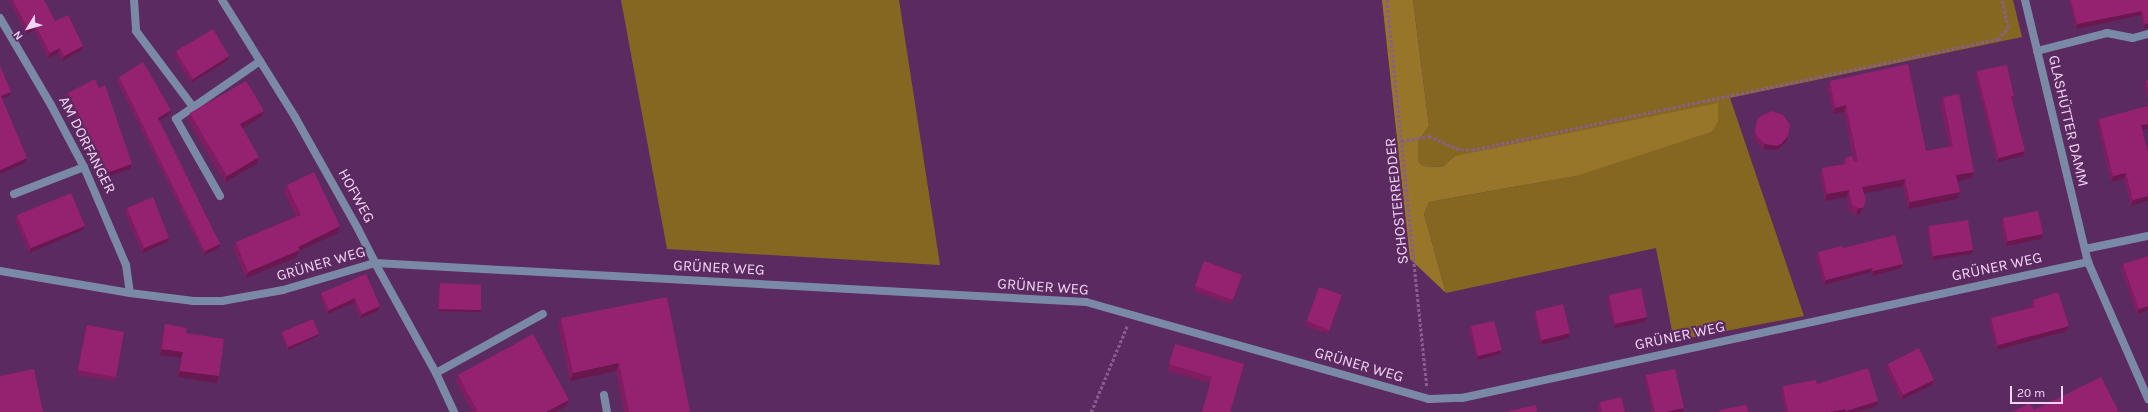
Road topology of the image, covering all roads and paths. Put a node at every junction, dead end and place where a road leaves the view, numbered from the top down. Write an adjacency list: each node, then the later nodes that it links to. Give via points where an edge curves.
1 (134, 0): 10 (street, via 136,31)
2 (222, 0): 9 (street, HOFWEG)
3 (1387, 0): 11 (path, SCHOSTERREDDER)
4 (2002, 0): 11 (path, via 2008,28 1998,39 1472,150 1461,150 1429,136)
5 (2025, 0): 8 (street, GLASHÜTTER DAMM)
6 (0, 18): 12 (street, AM DORFANGER)
7 (2148, 34): 8 (street, via 2133,38 2107,33)
8 (2037, 51): 16 (street, GLASHÜTTER DAMM)
9 (260, 60): 10 (street); 18 (street, HOFWEG, via 355,222)
10 (193, 107): 14 (street, via 176,119)
11 (1402, 142): 25 (path, SCHOSTERREDDER)
12 (84, 167): 13 (street); 20 (street, AM DORFANGER, via 126,265)
13 (14, 194)
14 (220, 196)
15 (2148, 236): 16 (street)
16 (2085, 249): 17 (street, GLASHÜTTER DAMM)
17 (2088, 262): 25 (street, GRÜNER WEG, via 1462,398); 26 (street, GLASHÜTTER DAMM)
18 (375, 263): 20 (street, GRÜNER WEG, via 283,290 245,298 193,301); 22 (street, GRÜNER WEG, via 1086,302); 23 (street, HOFWEG)
19 (0, 271): 20 (street, GRÜNER WEG)
20 (130, 293)
21 (543, 314): 23 (street)
22 (1131, 315): 25 (street, GRÜNER WEG); 29 (path)
23 (436, 373): 27 (street, HOFWEG)
24 (604, 395): 28 (street)
25 (1429, 399)
26 (2148, 399)
27 (454, 412)
28 (607, 412)
29 (1091, 412)

